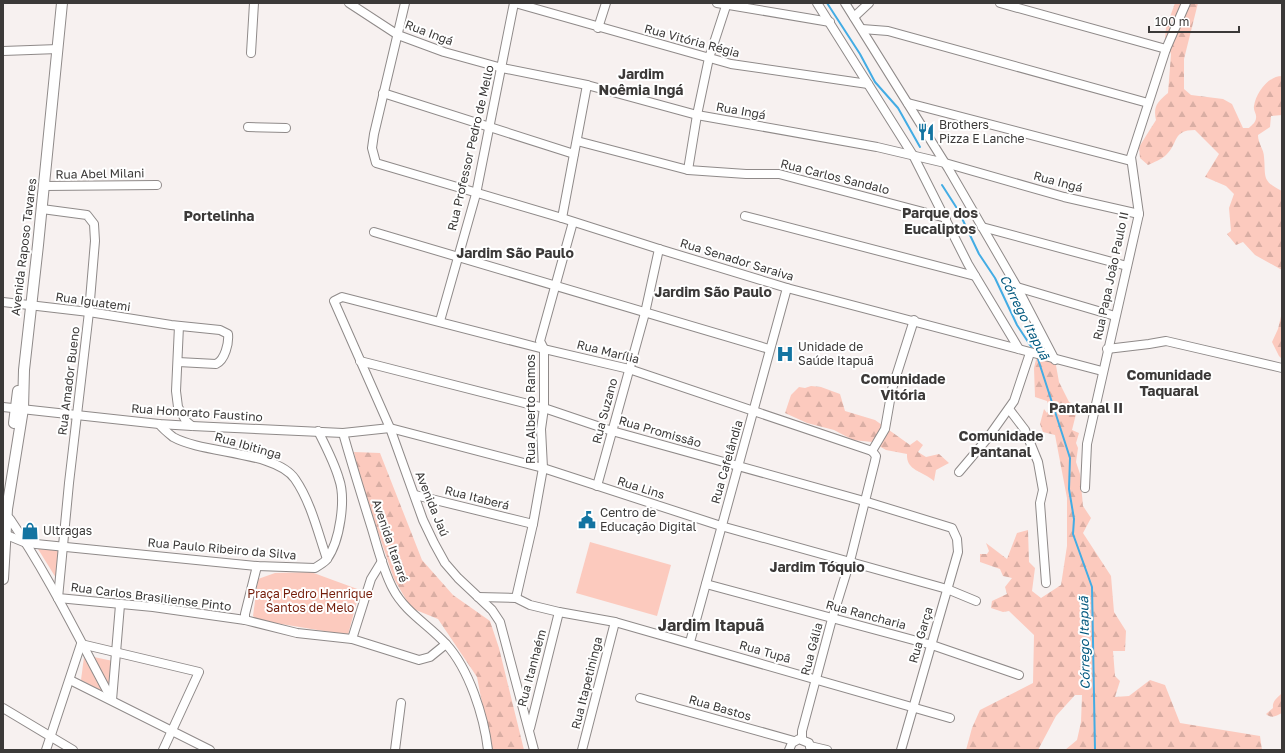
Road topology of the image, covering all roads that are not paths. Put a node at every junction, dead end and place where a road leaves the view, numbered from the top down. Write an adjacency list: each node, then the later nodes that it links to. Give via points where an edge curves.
1 (62, 3): 19 (main road, Avenida Raposo Tavares)
2 (254, 3): 22 (street)
3 (349, 3): 18 (street, Rua Ingá)
4 (405, 3): 18 (street)
5 (514, 3): 16 (street, Rua Vitória Régia); 24 (street, Rua Professor Pedro de Mello)
6 (606, 3): 16 (street)
7 (717, 3): 13 (street)
8 (817, 3): 15 (street)
9 (845, 3): 14 (street)
10 (869, 3): 14 (street)
11 (1000, 3): 20 (street)
12 (1186, 3): 20 (street, Rua Papa João Paulo II)
13 (726, 6): 15 (street); 23 (street)
14 (854, 17): 17 (street)
15 (830, 22): 25 (street)
16 (598, 28): 23 (street, Rua Vitória Régia)
17 (862, 29): 28 (street); 29 (street, via 888,31)
18 (398, 35): 24 (street, Rua Ingá, via 444,52); 27 (street)
19 (58, 49): 21 (street); 40 (main road, Avenida Raposo Tavares)
20 (1166, 49): 29 (street, Rua Papa João Paulo II)
21 (3, 51)
22 (251, 53)
23 (709, 58): 25 (street, Rua Vitória Régia, via 731,64); 30 (street)
24 (502, 68): 26 (street, Rua Ingá); 33 (street, Rua Professor Pedro de Mello)
25 (868, 84): 36 (street)
26 (587, 85): 30 (street, Rua Ingá); 34 (street)
27 (383, 93): 33 (street); 42 (street, Rua Senador Saraiva, via 372,148 376,163)
28 (908, 102): 37 (street); 38 (street)
29 (1148, 103): 37 (street, Rua Papa João Paulo II)
30 (697, 115): 36 (street, Rua Ingá, via 877,147); 39 (street)
31 (248, 127): 32 (street)
32 (286, 128)
33 (489, 128): 35 (street); 42 (street, Rua Professor Pedro de Mello)
34 (577, 141): 35 (street); 39 (street, Rua Carlos Sandalo)
35 (574, 154): 46 (street)
36 (914, 157): 38 (street, Rua Ingá); 47 (street)
37 (1131, 160): 44 (street, Rua Papa João Paulo II)
38 (945, 163): 44 (street, Rua Ingá, via 1064,197); 49 (street)
39 (688, 170): 47 (street, Rua Carlos Sandalo, via 779,174)
40 (44, 186): 41 (street, Rua Abel Milani); 43 (main road, Avenida Raposo Tavares)
41 (157, 186)
42 (476, 194): 46 (street, Rua Senador Saraiva); 52 (street, Rua Professor Pedro de Mello)
43 (42, 209): 60 (main road, Avenida Raposo Tavares); 61 (street, Rua Amador Bueno, via 87,215 94,224)
44 (1139, 214): 53 (street, Rua Papa João Paulo II)
45 (745, 216): 54 (street)
46 (562, 218): 48 (street, Rua Senador Saraiva)
47 (946, 218): 54 (street)
48 (572, 222): 51 (street, Rua Senador Saraiva); 55 (street, Rua Alberto Ramos)
49 (982, 227): 53 (street); 56 (street)
50 (374, 232): 52 (street)
51 (659, 250): 57 (street, Rua Senador Saraiva); 62 (street, Rua Suzano)
52 (458, 257): 55 (street); 65 (street, Rua Professor Pedro de Mello)
53 (1127, 266): 63 (street, Rua Papa João Paulo II)
54 (975, 276): 69 (street)
55 (555, 286): 62 (street); 67 (street, Rua Alberto Ramos, via 540,337)
56 (1017, 287): 63 (street); 72 (street)
57 (787, 288): 64 (street, Rua Senador Saraiva); 68 (street, Rua Cafelândia)
58 (334, 301): 65 (street, Rua Marília, via 342,297); 73 (street, Avenida Jaú)
59 (3, 302): 60 (street, Rua Iguatemi)
60 (30, 306): 61 (street, Rua Iguatemi); 80 (main road, Avenida Raposo Tavares, via 24,370 19,381)
61 (89, 312): 66 (street, Rua Iguatemi); 83 (street, Rua Amador Bueno)
62 (645, 313): 68 (street); 76 (street, Rua Suzano)
63 (1115, 316): 70 (street, Rua Papa João Paulo II)
64 (914, 320): 69 (street, Rua Senador Saraiva); 90 (street, via 892,389 885,429)
65 (440, 321): 67 (street, Rua Marília)
66 (179, 326): 74 (street); 74 (street, Rua Iguatemi, via 220,330 226,332 228,338 223,359 216,364)
67 (544, 349): 76 (street, Rua Marília); 79 (street, Rua Alberto Ramos)
68 (769, 349): 82 (street, Rua Cafelândia)
69 (1019, 349): 71 (street, Rua Senador Saraiva)
70 (1107, 349): 75 (street, via 1166,341); 77 (street, Rua Papa João Paulo II)
71 (1030, 353): 72 (street, Rua Senador Saraiva); 81 (street, via 1021,383)
72 (1055, 360): 77 (street, Rua Senador Saraiva)
73 (360, 361): 79 (street, Rua Promissão); 86 (street, Avenida Jaú)
74 (178, 362): 85 (street, via 178,407)
75 (1282, 368)
76 (629, 369): 82 (street, Rua Marília); 87 (street, Rua Suzano)
77 (1102, 371): 95 (street, Rua Papa João Paulo II, via 1087,444)
78 (3, 407): 80 (street, Rua Honorato Faustino)
79 (544, 408): 87 (street, Rua Promissão); 92 (street, Rua Alberto Ramos, via 541,429)
80 (19, 409): 83 (street, Rua Honorato Faustino); 96 (main road, Avenida Raposo Tavares, via 14,427 17,436)
81 (1009, 409): 93 (street); 111 (street, via 1026,430 1038,462 1043,490 1040,503)
82 (754, 410): 90 (street, Rua Marília); 91 (street, Rua Cafelândia)
83 (77, 415): 84 (street, Rua Honorato Faustino); 105 (street, Rua Amador Bueno)
84 (159, 424): 85 (street, Rua Honorato Faustino); 106 (street, Rua Ibitinga, via 174,437 272,464 290,472 307,503)
85 (192, 426): 88 (street, Rua Honorato Faustino)
86 (390, 428): 89 (street, Rua Honorato Faustino); 92 (street, Rua Lins); 97 (street, Avenida Jaú)
87 (612, 431): 91 (street, Rua Promissão); 94 (street, Rua Suzano)
88 (318, 432): 89 (street, Rua Honorato Faustino); 106 (street, via 340,480 342,495 336,539)
89 (342, 433): 107 (street, Avenida Itararé)
90 (872, 451): 98 (street, Rua Gália, via 876,456)
91 (737, 466): 98 (street, Rua Promissão); 101 (street, Rua Cafelândia)
92 (542, 468): 94 (street, Rua Lins); 100 (street, Rua Alberto Ramos)
93 (959, 472)
94 (598, 486): 101 (street, Rua Lins)
95 (1085, 488)
96 (11, 494): 99 (main road); 103 (main road)
97 (415, 495): 100 (street, Rua Itaberá); 114 (street, Avenida Jaú, via 423,520 445,563)
98 (864, 501): 102 (street, Rua Promissão); 108 (street, Rua Gália)
99 (10, 519): 103 (main road); 104 (street)
100 (533, 524): 116 (street, Rua Alberto Ramos)
101 (721, 526): 108 (street, Rua Lins); 112 (street, Rua Cafelândia)
102 (952, 528): 113 (street, Rua Garça, via 959,546)
103 (6, 534): 104 (street, Rua Paulo Ribeiro da Silva); 110 (main road)
104 (26, 543): 105 (street, Rua Paulo Ribeiro da Silva); 115 (street)
105 (63, 547): 109 (street, Rua Paulo Ribeiro da Silva); 115 (street, Rua Amador Bueno)
106 (327, 558): 109 (street, Rua Paulo Ribeiro da Silva, via 315,568 308,569)
107 (382, 561): 123 (street, via 371,579); 126 (street, Avenida Itararé, via 398,598)
108 (850, 561): 113 (street, Rua Lins); 120 (street, Rua Gália)
109 (257, 566): 121 (street, via 245,614)
110 (3, 578)
111 (1046, 583)
112 (706, 584): 120 (street, Rua Rancharia); 124 (street, Rua Cafelândia)
113 (947, 589): 117 (street, Rua Lins); 127 (street, Rua Garça)
114 (478, 597): 116 (street, Rua Tupã); 139 (street, Avenida Jaú, via 498,616)
115 (58, 598): 118 (street, Rua Carlos Brasiliense Pinto); 125 (street)
116 (516, 598): 119 (street, Rua Tupã, via 530,605)
117 (976, 601)
118 (120, 605): 121 (street, Rua Carlos Brasiliense Pinto); 128 (street)
119 (560, 612): 122 (street, Rua Tupã); 139 (street, Rua Itanhaém)
120 (832, 619): 127 (street, Rua Rancharia); 130 (street, Rua Gália)
121 (246, 620): 123 (street, Rua Carlos Brasiliense Pinto, via 297,633)
122 (615, 622): 124 (street, Rua Tupã); 150 (street, Rua Itapetininga)
123 (352, 639): 126 (street, Rua Carlos Brasiliense Pinto, via 419,660 430,657)
124 (690, 642): 130 (street, Rua Tupã)
125 (81, 644): 128 (street); 131 (street); 133 (street)
126 (446, 644): 148 (street, Avenida Itararé, via 468,680 484,726)
127 (932, 645): 129 (street, Rua Rancharia); 135 (street, Rua Garça)
128 (117, 653): 133 (street); 138 (street, via 199,672)
129 (1019, 675)
130 (816, 679): 135 (street, Rua Tupã); 141 (street, Rua Gália)
131 (70, 680): 133 (street); 140 (street)
132 (640, 698): 141 (street, Rua Bastos)
133 (112, 700): 138 (street)
134 (401, 703): 147 (street)
135 (913, 706): 137 (street, Rua Tupã); 153 (street, Rua Garça)
136 (3, 708): 140 (street)
137 (950, 718)
138 (171, 730): 145 (street); 146 (street)
139 (529, 730): 149 (street, Avenida Jaú)
140 (49, 737): 143 (street); 144 (street)
141 (798, 740): 142 (street); 151 (street)
142 (811, 748): 152 (street)
143 (46, 750)
144 (73, 750)
145 (163, 750)
146 (210, 750)
147 (395, 750)
148 (488, 750)
149 (534, 750)
150 (582, 750)
151 (789, 750)
152 (828, 750)
153 (901, 750)

